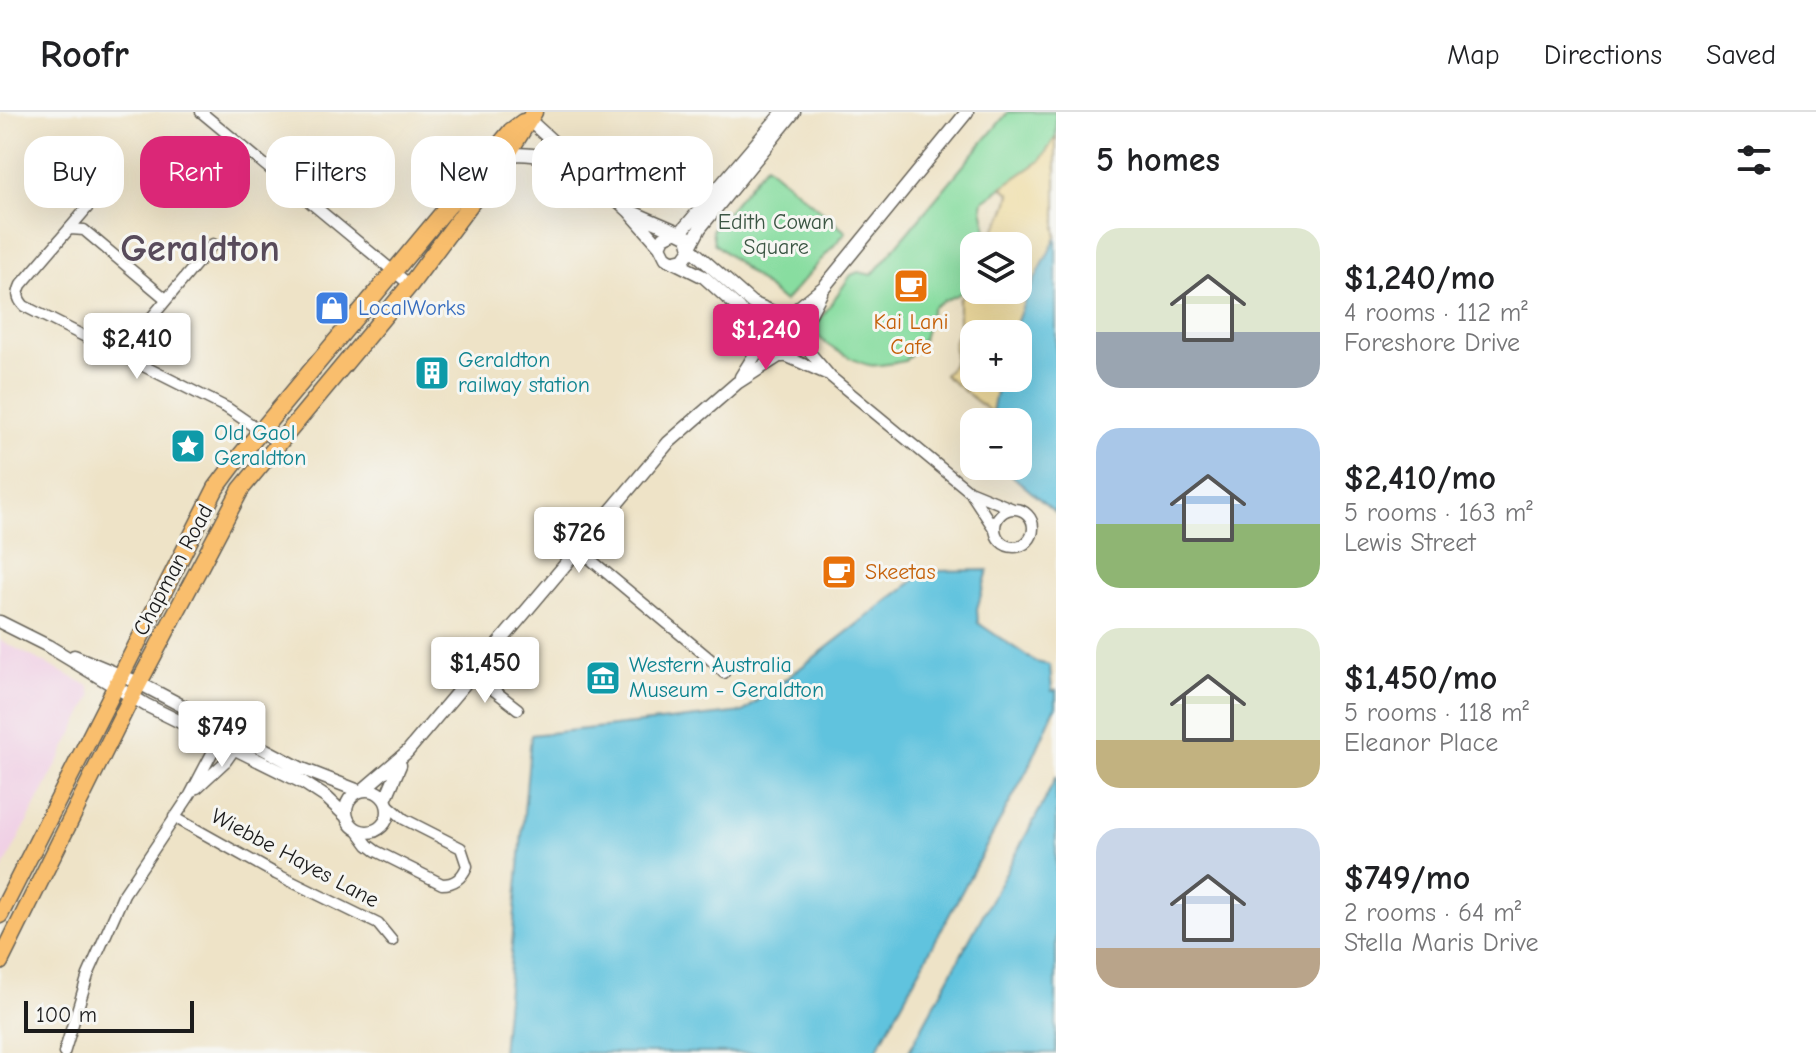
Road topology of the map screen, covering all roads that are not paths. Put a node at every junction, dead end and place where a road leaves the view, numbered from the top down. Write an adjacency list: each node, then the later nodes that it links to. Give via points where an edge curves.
1 (201, 112): 18 (street)
2 (783, 112): 13 (street)
3 (794, 112): 16 (street, via 700,228)
4 (967, 112): 20 (street)
5 (528, 114): 6 (street); 7 (main road, Chapman Road); 18 (main road, Chapman Road)
6 (550, 136)
7 (516, 137)
8 (88, 208): 12 (street)
9 (467, 208): 19 (main road, Chapman Road)
10 (626, 208): 11 (street)
11 (629, 211): 13 (street); 15 (street)
12 (71, 229): 21 (street, via 84,230); 25 (street, via 21,285 18,299)
13 (679, 232): 15 (street, via 664,237); 16 (street)
14 (213, 244): 21 (street)
15 (660, 246): 17 (street, via 663,255)
16 (691, 247): 17 (street, via 684,259); 22 (street, via 752,303)
17 (675, 261): 23 (street, via 704,277)
18 (393, 273): 19 (street); 29 (main road, Chapman Road)
19 (410, 285): 30 (main road, Chapman Road)
20 (824, 287): 22 (street); 24 (street)
21 (166, 299): 25 (street)
22 (785, 317): 23 (street, via 770,321); 24 (street, via 795,321)
23 (763, 336): 26 (street, via 769,352); 28 (street)
24 (801, 336): 26 (street, via 795,352); 27 (street)
25 (121, 354): 29 (street)
26 (782, 356): 27 (street); 28 (street)
27 (831, 377): 31 (street)
28 (737, 383): 34 (street, via 668,443)
29 (261, 430): 30 (street); 38 (main road, Chapman Road, via 216,488)
30 (277, 442): 39 (main road, Chapman Road, via 241,489)
31 (969, 491): 32 (street); 33 (street)
32 (1013, 509): 33 (street, via 998,518); 33 (street, via 1031,521 1029,538 1019,546 1006,545)
33 (995, 530)
34 (578, 549): 36 (street); 37 (street)
35 (0, 622): 38 (street)
36 (724, 673)
37 (473, 674): 40 (street); 45 (street)
38 (117, 681): 39 (street); 52 (main road, Chapman Road)
39 (135, 690): 41 (street); 43 (street); 54 (main road, Chapman Road)
40 (518, 709)
41 (225, 727): 42 (street); 43 (street)
42 (243, 737): 44 (street); 46 (street, via 300,768)
43 (218, 740): 44 (street); 47 (street)
44 (235, 749): 47 (street); 49 (street, via 304,783)
45 (407, 752): 46 (street); 48 (street)
46 (362, 790): 48 (street, via 377,791); 49 (street, via 346,804)
47 (190, 795): 50 (street)
48 (386, 803): 51 (street, via 387,817 380,827); 51 (street, via 404,819 461,848 467,866 459,879 442,884 376,851)
49 (346, 816): 51 (street)
50 (174, 817): 53 (street, Wiebbe Hayes Lane, via 378,924); 55 (street, via 102,938)
51 (357, 830)
52 (0, 915)
53 (392, 941)
54 (0, 962)
55 (64, 1053)

